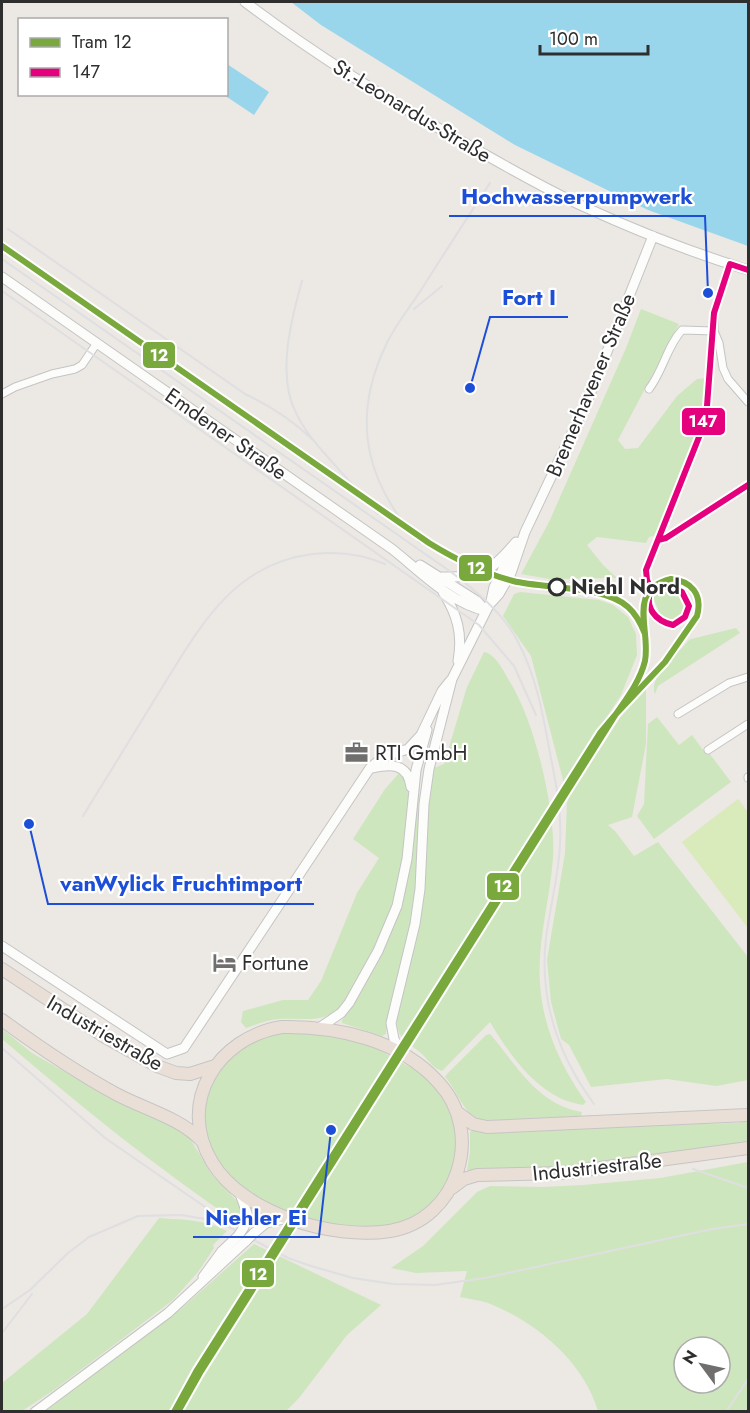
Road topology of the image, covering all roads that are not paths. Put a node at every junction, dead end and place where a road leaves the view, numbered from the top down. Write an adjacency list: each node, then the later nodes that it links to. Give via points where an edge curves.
1 (245, 2): 2 (street, St.-Leonardus-Straße, via 420,118 527,178)
2 (652, 236): 3 (street, St.-Leonardus-Straße); 12 (street, Bremerhavener Straße, via 589,398)
3 (730, 264): 4 (street, St.-Leonardus-Straße); 6 (street, via 714,313)
4 (748, 270)
5 (2, 278): 7 (street, Emdener Straße)
6 (714, 331): 8 (street, via 682,330); 10 (street, via 728,379)
7 (97, 344): 9 (street, via 75,369); 15 (street, Emdener Straße)
8 (649, 389)
9 (2, 394)
10 (748, 402)
11 (748, 485): 13 (street)
12 (525, 532): 14 (street, Bremerhavener Straße); 18 (street, Bremerhavener Straße, via 511,573)
13 (658, 540)
14 (516, 542): 16 (street, via 483,574); 18 (street, Bremerhavener Straße, via 497,579)
15 (392, 549): 16 (street, Emdener Straße); 17 (street, Emdener Straße)
16 (440, 577): 19 (street, Emdener Straße)
17 (440, 587): 19 (street, Emdener Straße, via 473,608); 20 (street, Emdener Straße, via 460,628)
18 (491, 601): 19 (street, Bremerhavener Straße)
19 (486, 611): 20 (street, Bremerhavener Straße)
20 (454, 675): 23 (street, Bremerhavener Straße); 29 (street, Bremerhavener Straße)
21 (748, 677): 22 (street, via 729,683)
22 (678, 714)
23 (429, 719): 25 (street, Bremerhavener Straße); 27 (street, Bremerhavener Straße)
24 (748, 724): 26 (street)
25 (408, 748): 27 (street); 28 (street, Bremerhavener Straße)
26 (708, 750)
27 (421, 752): 29 (street); 30 (street, Bremerhavener Straße)
28 (370, 768): 30 (street, Bremerhavener Straße, via 400,768 410,778); 35 (street, Bremerhavener Straße, via 184,1048 167,1054)
29 (429, 769): 36 (street, Bremerhavener Straße, via 415,924 391,1023)
30 (412, 799): 34 (street, Bremerhavener Straße, via 403,880 388,928 349,1003)
31 (2, 946): 35 (street, Industriestraße)
32 (2, 969): 37 (highway, Industriestraße, via 112,1042 157,1066 190,1074)
33 (2, 1020): 40 (highway, Industriestraße, via 64,1064 185,1126)
34 (319, 1028): 36 (highway, via 358,1036); 37 (highway, via 268,1029 245,1038)
35 (146, 1041)
36 (399, 1051): 38 (highway, via 436,1079)
37 (215, 1066): 40 (highway, via 200,1107)
38 (457, 1112): 39 (highway, Industriestraße, via 473,1124 487,1127); 43 (highway, via 462,1158)
39 (748, 1115)
40 (205, 1146): 42 (highway, Industriestraße, via 219,1172)
41 (748, 1148): 43 (highway, Industriestraße, via 564,1173 477,1175 464,1179)
42 (237, 1189): 44 (highway, Industriestraße); 45 (street, bridge, via 247,1213)
43 (443, 1198): 44 (highway, Industriestraße, via 415,1222 380,1232 319,1228)
44 (288, 1217): 45 (street, bridge, via 266,1223)
45 (242, 1238): 46 (street, via 218,1257 195,1289 168,1313)
46 (35, 1412)

